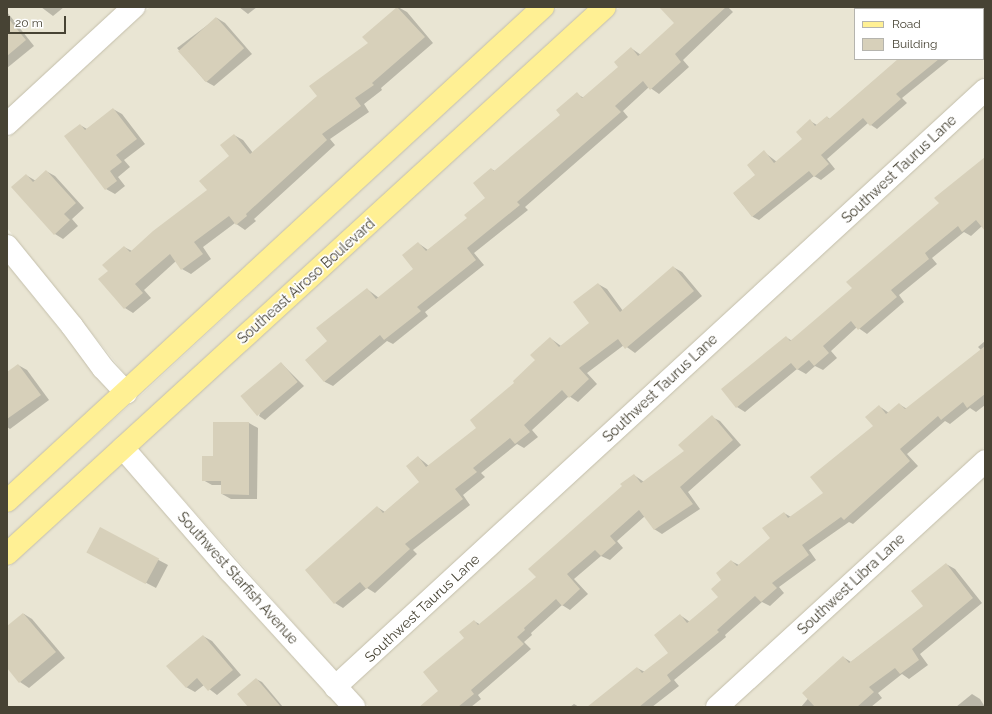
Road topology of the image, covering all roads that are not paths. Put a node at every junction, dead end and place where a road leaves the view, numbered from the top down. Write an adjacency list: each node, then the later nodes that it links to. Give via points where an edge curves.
1 (134, 7): 5 (street)
2 (543, 7): 7 (main road)
3 (605, 7): 8 (main road, Southeast Airoso Boulevard)
4 (985, 90): 12 (street, Southwest Taurus Lane)
5 (7, 124)
6 (7, 246): 7 (street)
7 (126, 394): 10 (main road)
8 (123, 448): 11 (main road, Southeast Airoso Boulevard); 12 (street, Southwest Starfish Avenue)
9 (985, 461): 14 (street, Southwest Libra Lane)
10 (7, 501)
11 (7, 554)
12 (335, 687): 13 (street, Southwest Starfish Avenue)
13 (354, 707)
14 (718, 707)

